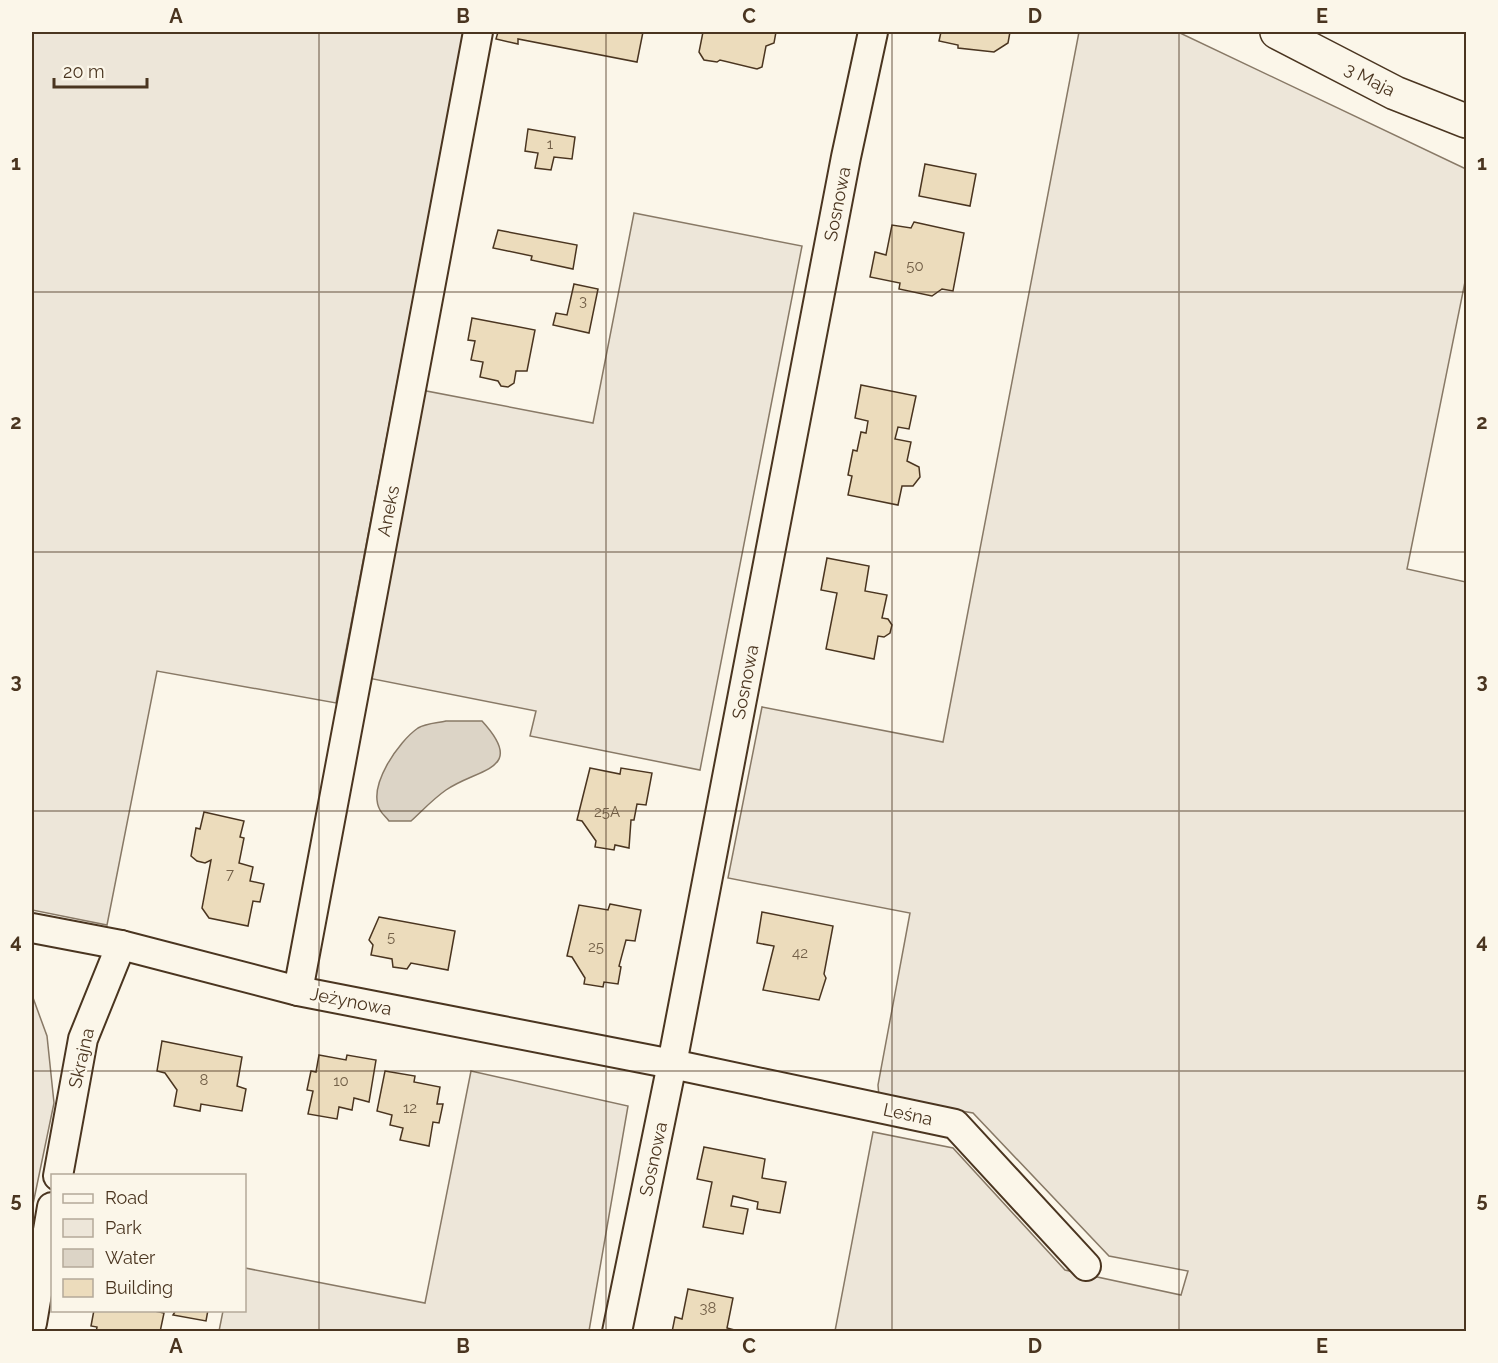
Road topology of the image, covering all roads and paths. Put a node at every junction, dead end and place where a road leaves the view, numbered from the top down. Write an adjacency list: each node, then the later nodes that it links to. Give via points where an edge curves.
1 (478, 32): 7 (street, Aneks)
2 (873, 32): 8 (street, Sosnowa)
3 (1277, 32): 4 (street, 3 Maja, via 1395,93)
4 (1467, 121)
5 (32, 928): 6 (street, Jeżynowa)
6 (121, 945): 7 (street, Jeżynowa); 9 (street, Skrajna, via 83,1039)
7 (298, 991): 8 (street, Jeżynowa)
8 (672, 1064): 11 (street, Leśna, via 955,1124); 13 (street, Sosnowa)
9 (58, 1174)
10 (51, 1212): 12 (street)
11 (1086, 1266)
12 (32, 1323)
13 (618, 1332)

